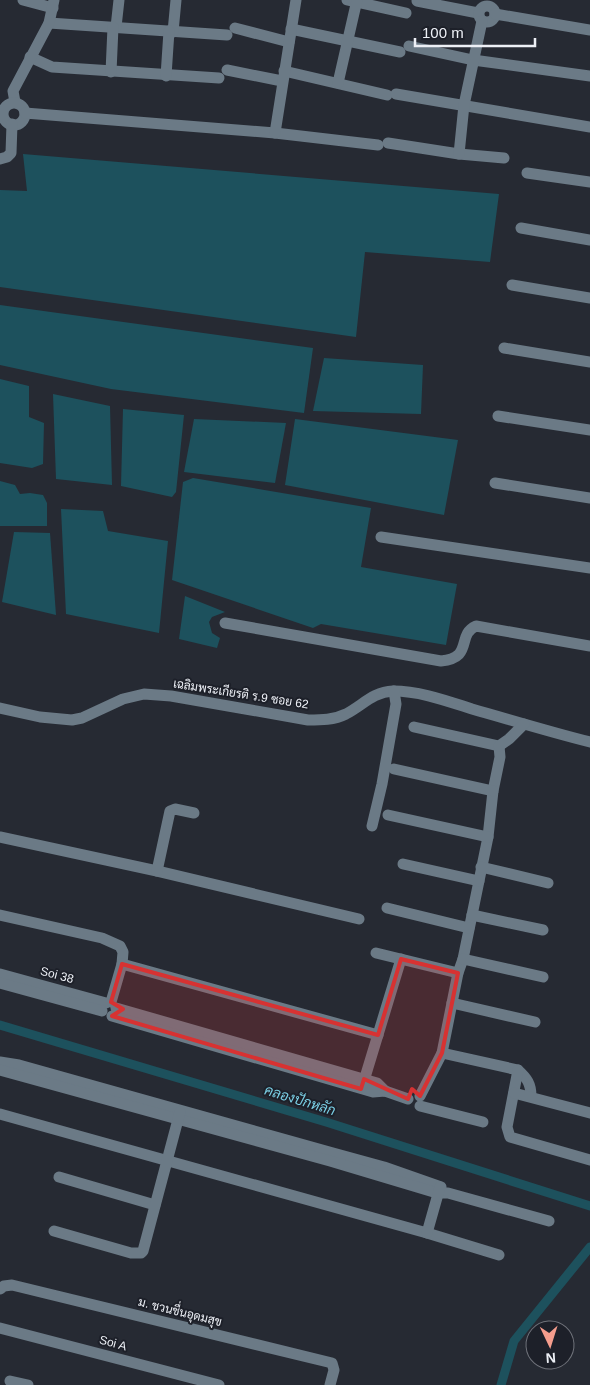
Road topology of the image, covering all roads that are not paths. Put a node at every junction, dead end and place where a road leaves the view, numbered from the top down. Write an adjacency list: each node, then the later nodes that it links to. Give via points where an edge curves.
1 (23, 0): 7 (street)
2 (119, 0): 12 (street)
3 (176, 0): 15 (street)
4 (296, 0): 13 (street)
5 (353, 1): 9 (street); 16 (street)
6 (417, 1): 10 (street)
7 (54, 4): 11 (street)
8 (495, 7): 10 (street, via 491,21); 14 (street)
9 (406, 13)
10 (480, 17): 19 (street)
11 (50, 23): 12 (street); 18 (street)
12 (115, 27): 15 (street); 20 (street)
13 (291, 29): 16 (street); 17 (street)
14 (590, 30)
15 (171, 31): 17 (street, via 231,31); 21 (street)
16 (348, 41): 19 (street); 24 (street)
17 (289, 42): 22 (street)
18 (30, 57): 20 (street, via 52,66); 25 (street, via 13,91)
19 (473, 60): 23 (street); 26 (street)
20 (111, 72): 21 (street)
21 (166, 76): 22 (street)
22 (283, 76): 24 (street); 30 (street)
23 (590, 76)
24 (338, 83): 26 (street)
25 (15, 102): 27 (street, via 24,108); 28 (street, via 9,103 2,111 5,121)
26 (464, 106): 29 (street); 31 (street)
27 (25, 113): 28 (street, via 20,123); 30 (street)
28 (12, 124): 33 (street, via 11,153)
29 (590, 127)
30 (275, 133): 31 (street)
31 (459, 154): 32 (street)
32 (504, 158)
33 (0, 159)
34 (527, 173): 35 (street)
35 (590, 182)
36 (521, 228): 37 (street)
37 (590, 240)
38 (512, 285): 39 (street)
39 (590, 298)
40 (504, 348): 41 (street)
41 (590, 362)
42 (498, 416): 43 (street)
43 (590, 430)
44 (495, 483): 45 (street)
45 (590, 498)
46 (381, 537): 47 (street)
47 (590, 568)
48 (225, 623): 49 (street, via 441,661 459,656 470,629 476,626)
49 (590, 646)
50 (394, 691): 51 (street, เฉลิมพระเกียรติ ร.9 ซอย 62, via 378,693 345,714 323,720 144,694 122,699 72,720); 52 (street, เฉลิมพระเกียรติ ร.9 ซอย 62, via 424,695); 60 (street, via 396,704)
51 (0, 708)
52 (524, 724): 54 (street, เฉลิมพระเกียรติ ร.9 ซอย 62); 55 (street)
53 (414, 727): 55 (street)
54 (590, 742)
55 (499, 746): 57 (street, via 500,758)
56 (394, 769): 57 (street)
57 (493, 791): 61 (street)
58 (194, 813): 65 (street, via 170,811)
59 (388, 815): 61 (street)
60 (372, 826)
61 (488, 836): 64 (street)
62 (0, 837): 65 (street)
63 (403, 864): 66 (street)
64 (481, 867): 66 (street); 67 (street)
65 (157, 871): 71 (street)
66 (479, 881): 69 (street)
67 (548, 883)
68 (387, 908): 72 (street)
69 (472, 915): 72 (street); 73 (street)
70 (0, 916): 77 (street, via 113,942 123,952)
71 (359, 919)
72 (469, 928): 76 (street)
73 (543, 930)
74 (376, 953): 75 (street)
75 (401, 959): 78 (street); 85 (street)
76 (463, 959): 78 (street); 80 (street)
77 (122, 964): 83 (street); 85 (street)
78 (458, 973): 82 (street)
79 (0, 974): 83 (street, Soi 38)
80 (543, 977)
81 (0, 982): 83 (street)
82 (452, 1003): 84 (street); 86 (street)
83 (110, 1008): 91 (street)
84 (535, 1022)
85 (378, 1035): 91 (street)
86 (442, 1053): 89 (street); 94 (street)
87 (0, 1062): 90 (street, via 19,1065)
88 (0, 1069): 90 (street)
89 (518, 1070): 92 (street); 93 (street, via 530,1083)
90 (70, 1084): 97 (street)
91 (363, 1084): 94 (street, via 372,1092 384,1091 408,1099 413,1094)
92 (514, 1092): 93 (street); 100 (street, via 507,1127 510,1136)
93 (531, 1096): 95 (street)
94 (420, 1101): 98 (street)
95 (590, 1113)
96 (0, 1114): 99 (street)
97 (179, 1115): 99 (street); 102 (street, via 331,1157 384,1167)
98 (483, 1122)
99 (166, 1160): 103 (street); 106 (street)
100 (590, 1160)
101 (59, 1177): 103 (street)
102 (442, 1191): 104 (street); 106 (street)
103 (155, 1205): 105 (street, via 141,1253)
104 (549, 1221)
105 (54, 1231)
106 (427, 1233): 107 (street)
107 (500, 1255)
108 (0, 1289): 113 (street, ม. ชวนชื่นอุดมสุข, via 12,1284 332,1363 334,1370)
109 (0, 1328): 112 (street, Soi A)
110 (10, 1381): 111 (street)
111 (28, 1385)
112 (218, 1385)
113 (330, 1385)

